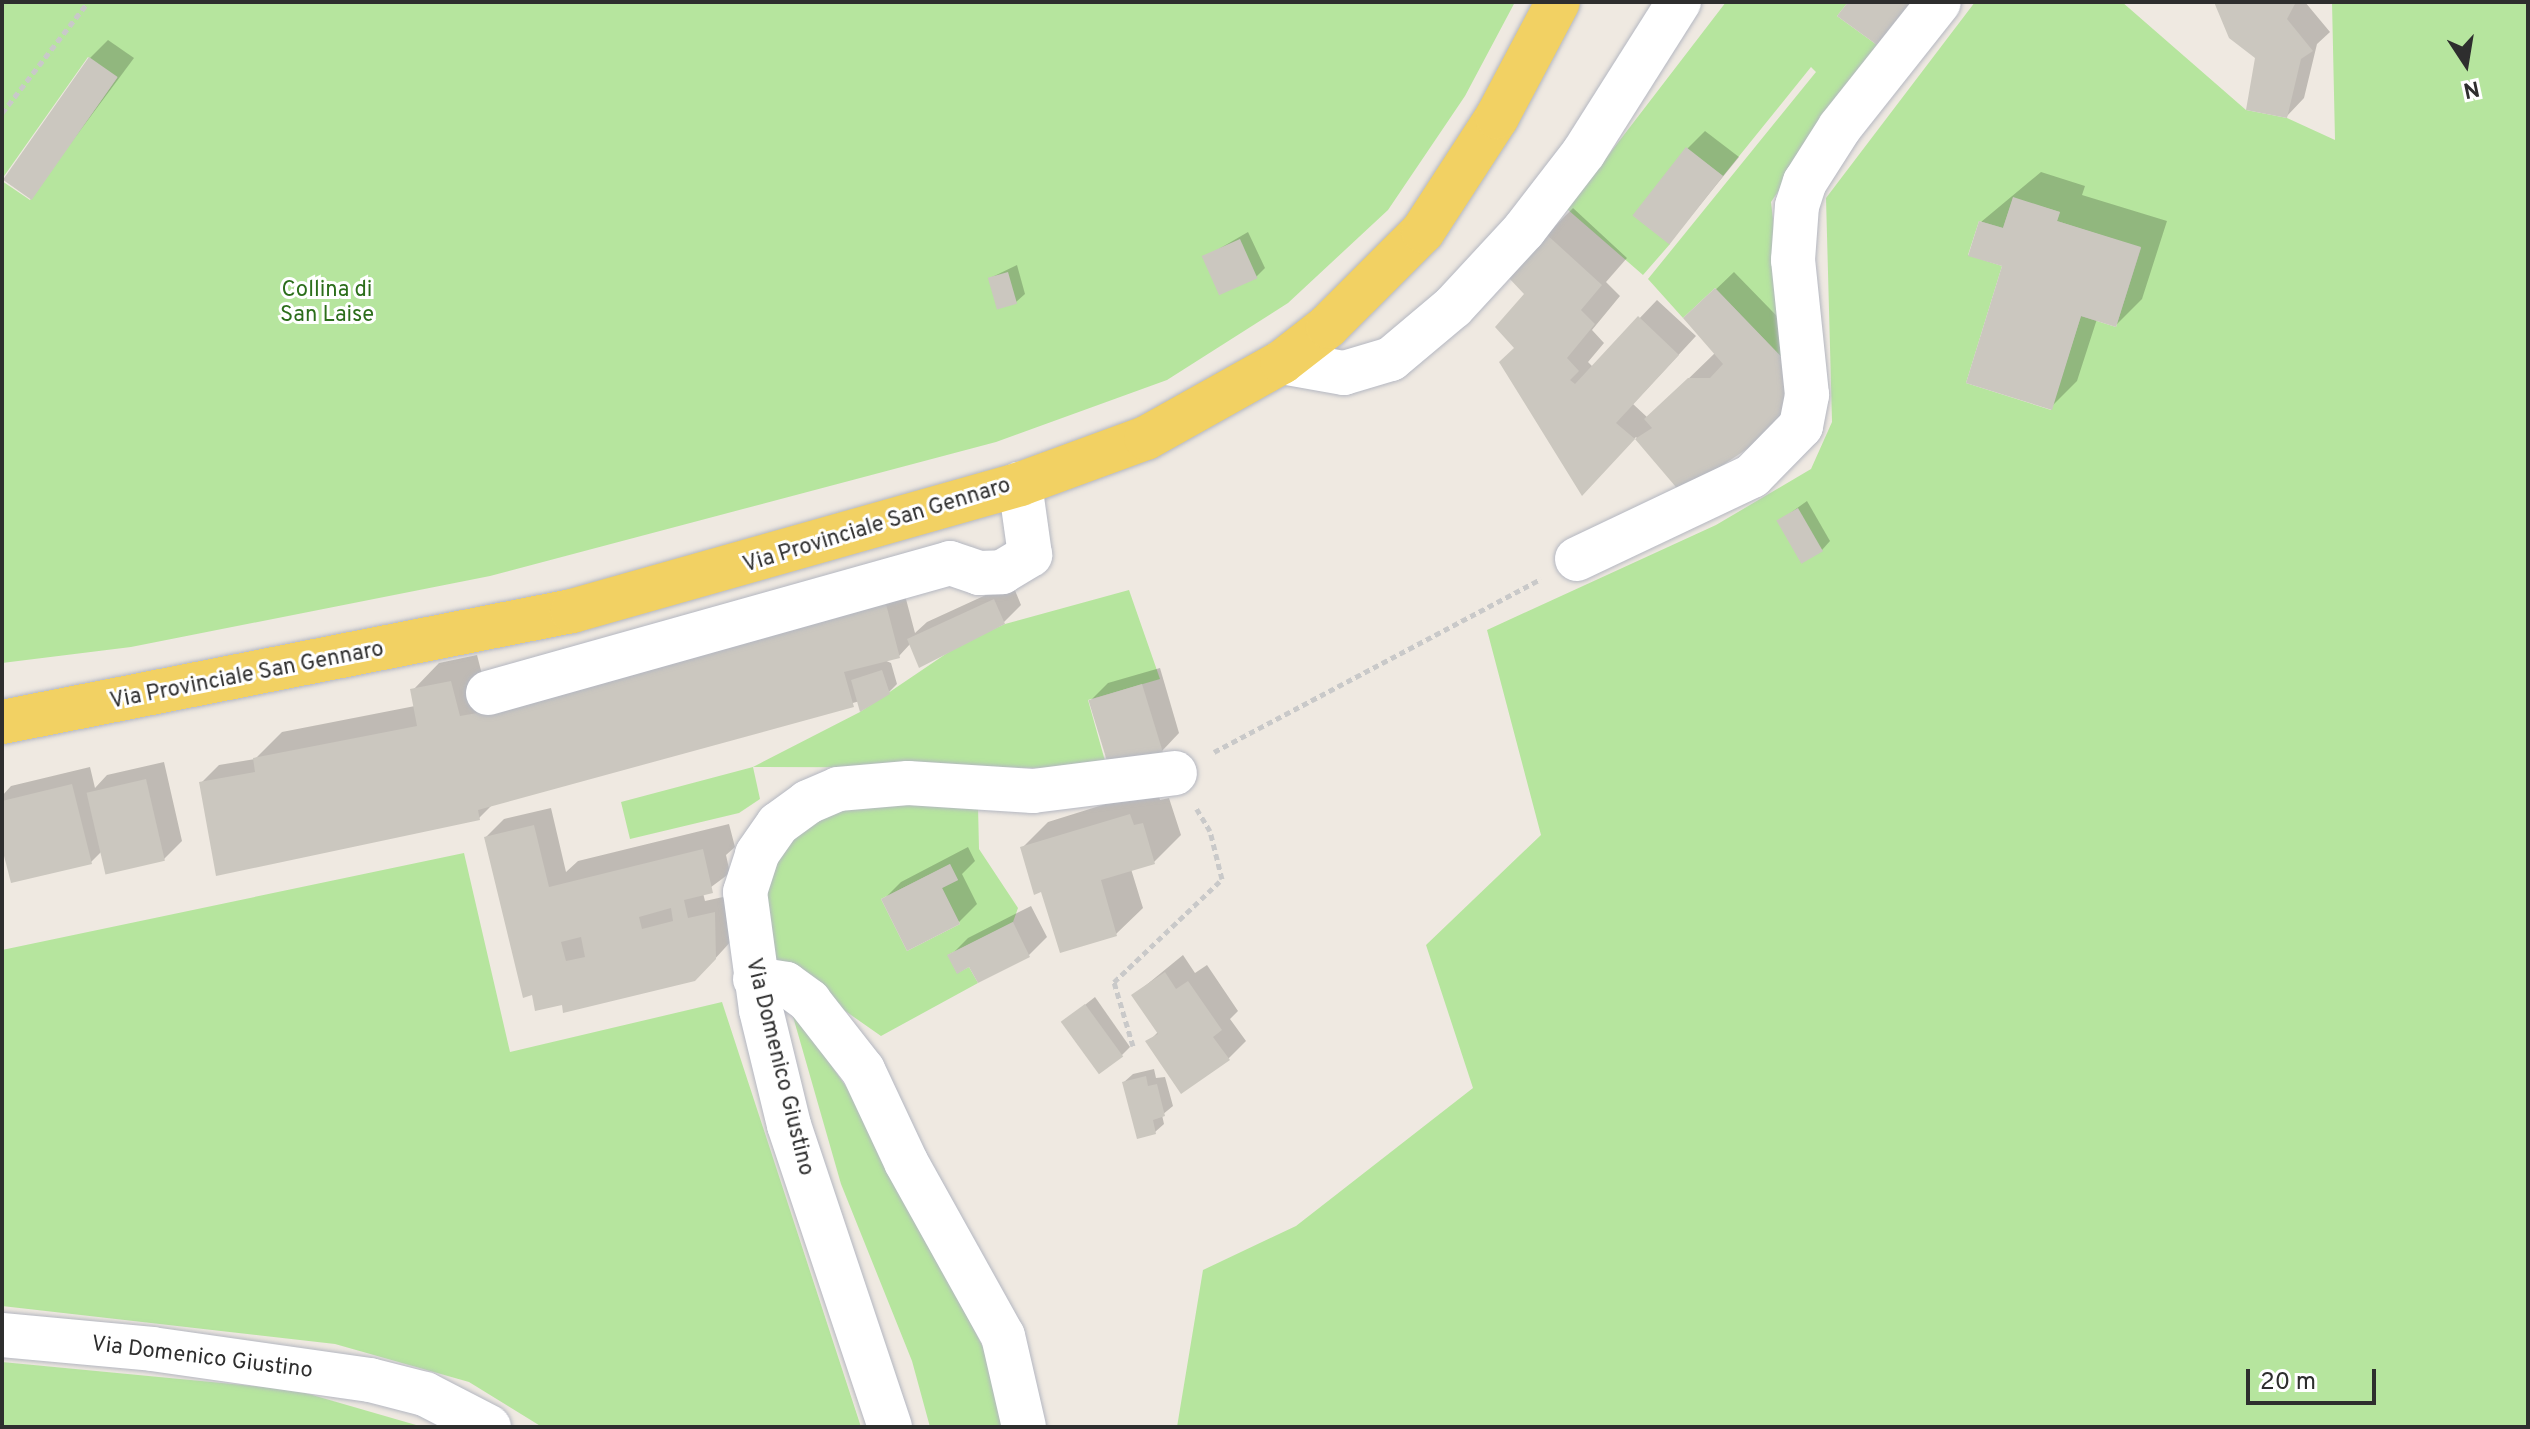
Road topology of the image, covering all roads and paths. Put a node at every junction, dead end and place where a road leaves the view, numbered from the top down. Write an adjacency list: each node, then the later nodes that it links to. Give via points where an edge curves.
1 (88, 2): 5 (path)
2 (1558, 2): 6 (main road, Via Provinciale San Gennaro, via 1497,117 1423,231 1328,326)
3 (1679, 2): 6 (lane, via 1584,152 1524,230 1453,307 1391,359 1344,373)
4 (1939, 2): 8 (lane, via 1840,127 1801,194 1793,226 1807,395 1801,426 1752,476)
5 (2, 113)
6 (1282, 362): 7 (main road, Via Provinciale San Gennaro, via 1146,438)
7 (1020, 484): 9 (lane, via 1030,555 1002,572 979,573 950,563); 10 (main road, Via Provinciale San Gennaro, via 572,611)
8 (1577, 559): 11 (path)
9 (488, 693)
10 (2, 722)
11 (1175, 773): 12 (lane, Via Domenico Giustino, via 1033,791 872,784 838,789 808,802 778,824 757,854 745,892); 13 (path, via 1210,831 1222,879 1114,982)
12 (755, 979): 16 (lane, Via Domenico Giustino, via 789,1125); 17 (lane, via 786,984 809,1001 863,1070 906,1162 1003,1336)
13 (1133, 1046)
14 (2, 1335): 15 (lane, Via Domenico Giustino, via 152,1349 370,1380 425,1394)
15 (489, 1427)
16 (890, 1427)
17 (1024, 1427)

